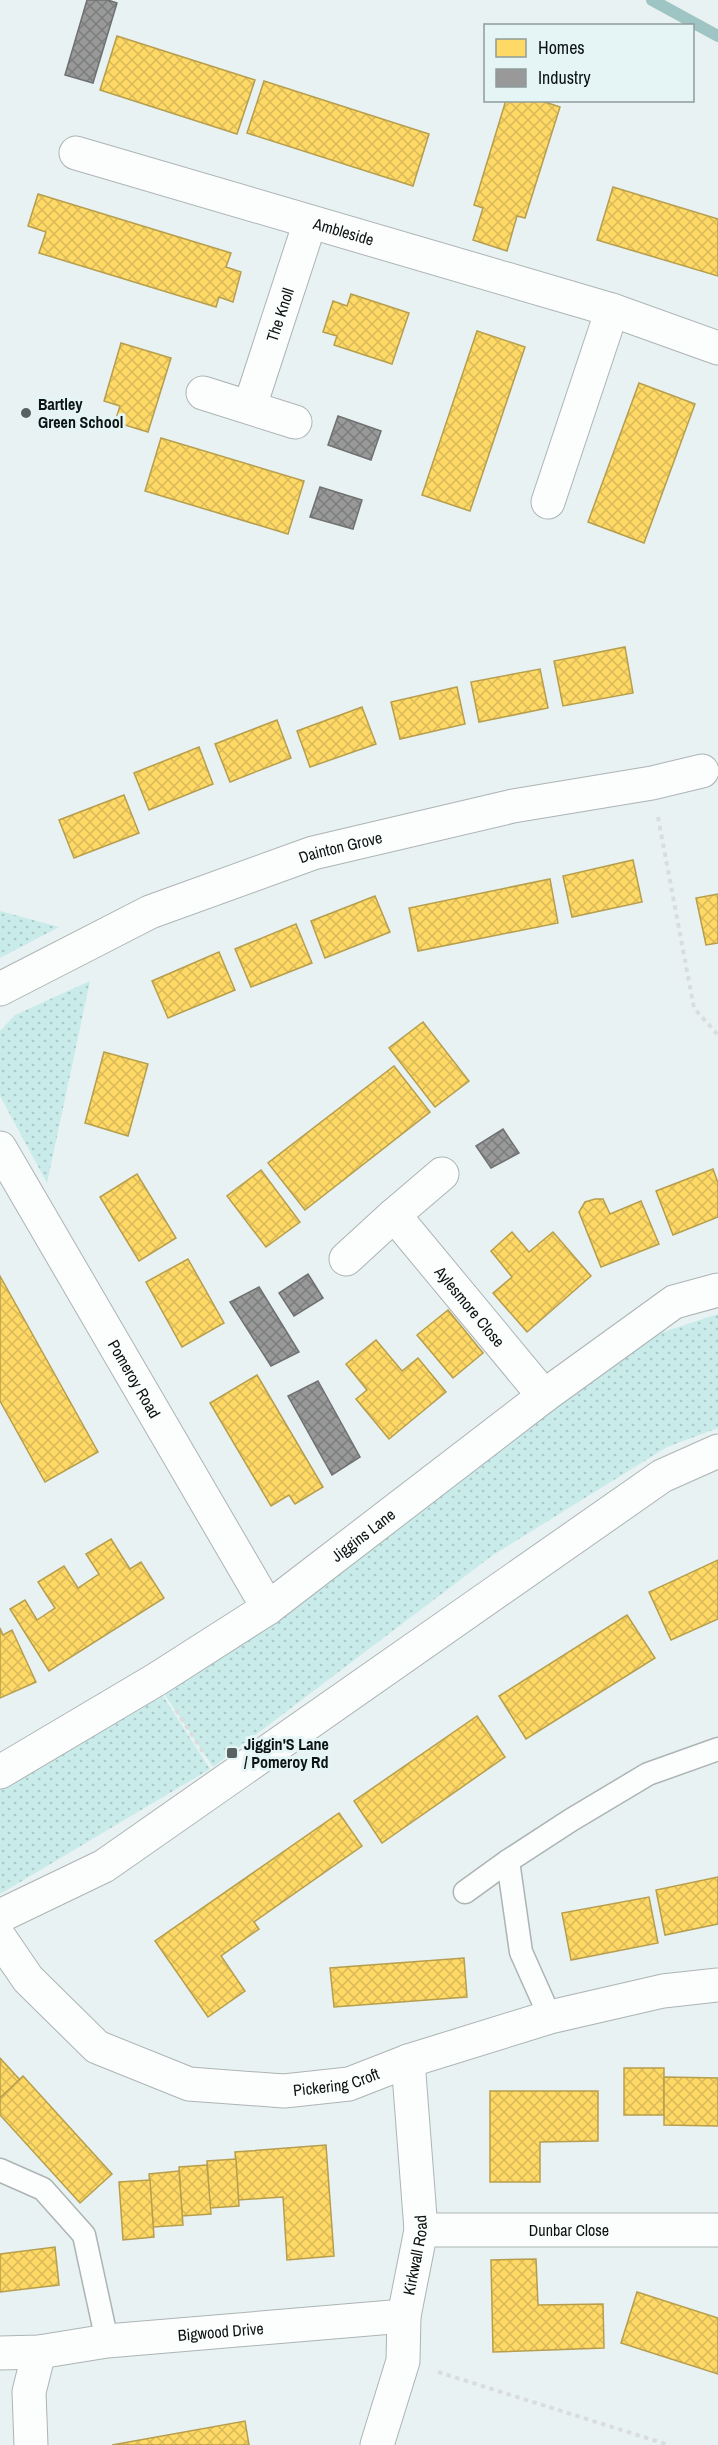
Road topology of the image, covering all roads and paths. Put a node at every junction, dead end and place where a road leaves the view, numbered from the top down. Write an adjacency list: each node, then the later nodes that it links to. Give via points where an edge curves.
1 (76, 153): 2 (street, Ambleside)
2 (310, 222): 3 (street, Ambleside); 6 (street, The Knoll)
3 (612, 310): 4 (street, Ambleside); 8 (street)
4 (718, 348)
5 (203, 393): 6 (street)
6 (250, 406): 7 (street)
7 (295, 422)
8 (548, 502)
9 (702, 771): 10 (street, Dainton Grove)
10 (652, 783): 11 (street, Dainton Grove, via 513,807 313,853 150,912); 12 (path, via 694,1008)
11 (0, 989)
12 (718, 1035)
13 (4, 1166): 20 (street, Pomeroy Road)
14 (442, 1174): 15 (street)
15 (394, 1215): 16 (street); 18 (street, Aylesmore Close)
16 (346, 1259)
17 (718, 1290): 18 (street, Jiggins Lane, via 674,1302)
18 (544, 1396): 20 (street, Jiggins Lane)
19 (718, 1451): 24 (street, via 662,1476)
20 (268, 1608): 21 (street, Jiggins Lane)
21 (157, 1679): 23 (street, Jiggins Lane); 24 (path)
22 (718, 1749): 25 (lane, via 648,1774)
23 (0, 1772)
24 (221, 1782): 27 (street, via 104,1866)
25 (508, 1861): 26 (lane); 30 (lane, via 521,1952)
26 (465, 1892)
27 (0, 1916)
28 (0, 1938): 31 (street, Pickering Croft, via 28,1979 97,2047 189,2084 284,2091 349,2084)
29 (718, 1985): 30 (street, Pickering Croft, via 663,1991)
30 (549, 2017): 31 (street, Pickering Croft)
31 (408, 2061): 33 (street, Kirkwall Road)
32 (0, 2170): 36 (lane, via 42,2189 84,2235)
33 (421, 2230): 34 (street, Dunbar Close); 35 (street, Kirkwall Road)
34 (718, 2230)
35 (404, 2316): 36 (street, Bigwood Drive); 39 (street, Kirkwall Road)
36 (107, 2341): 37 (street, Bigwood Drive)
37 (39, 2352): 38 (street, Bigwood Drive); 40 (street, via 29,2392)
38 (0, 2353)
39 (404, 2361): 41 (street, Kirkwall Road); 42 (path)
40 (31, 2445)
41 (377, 2445)
42 (669, 2445)

